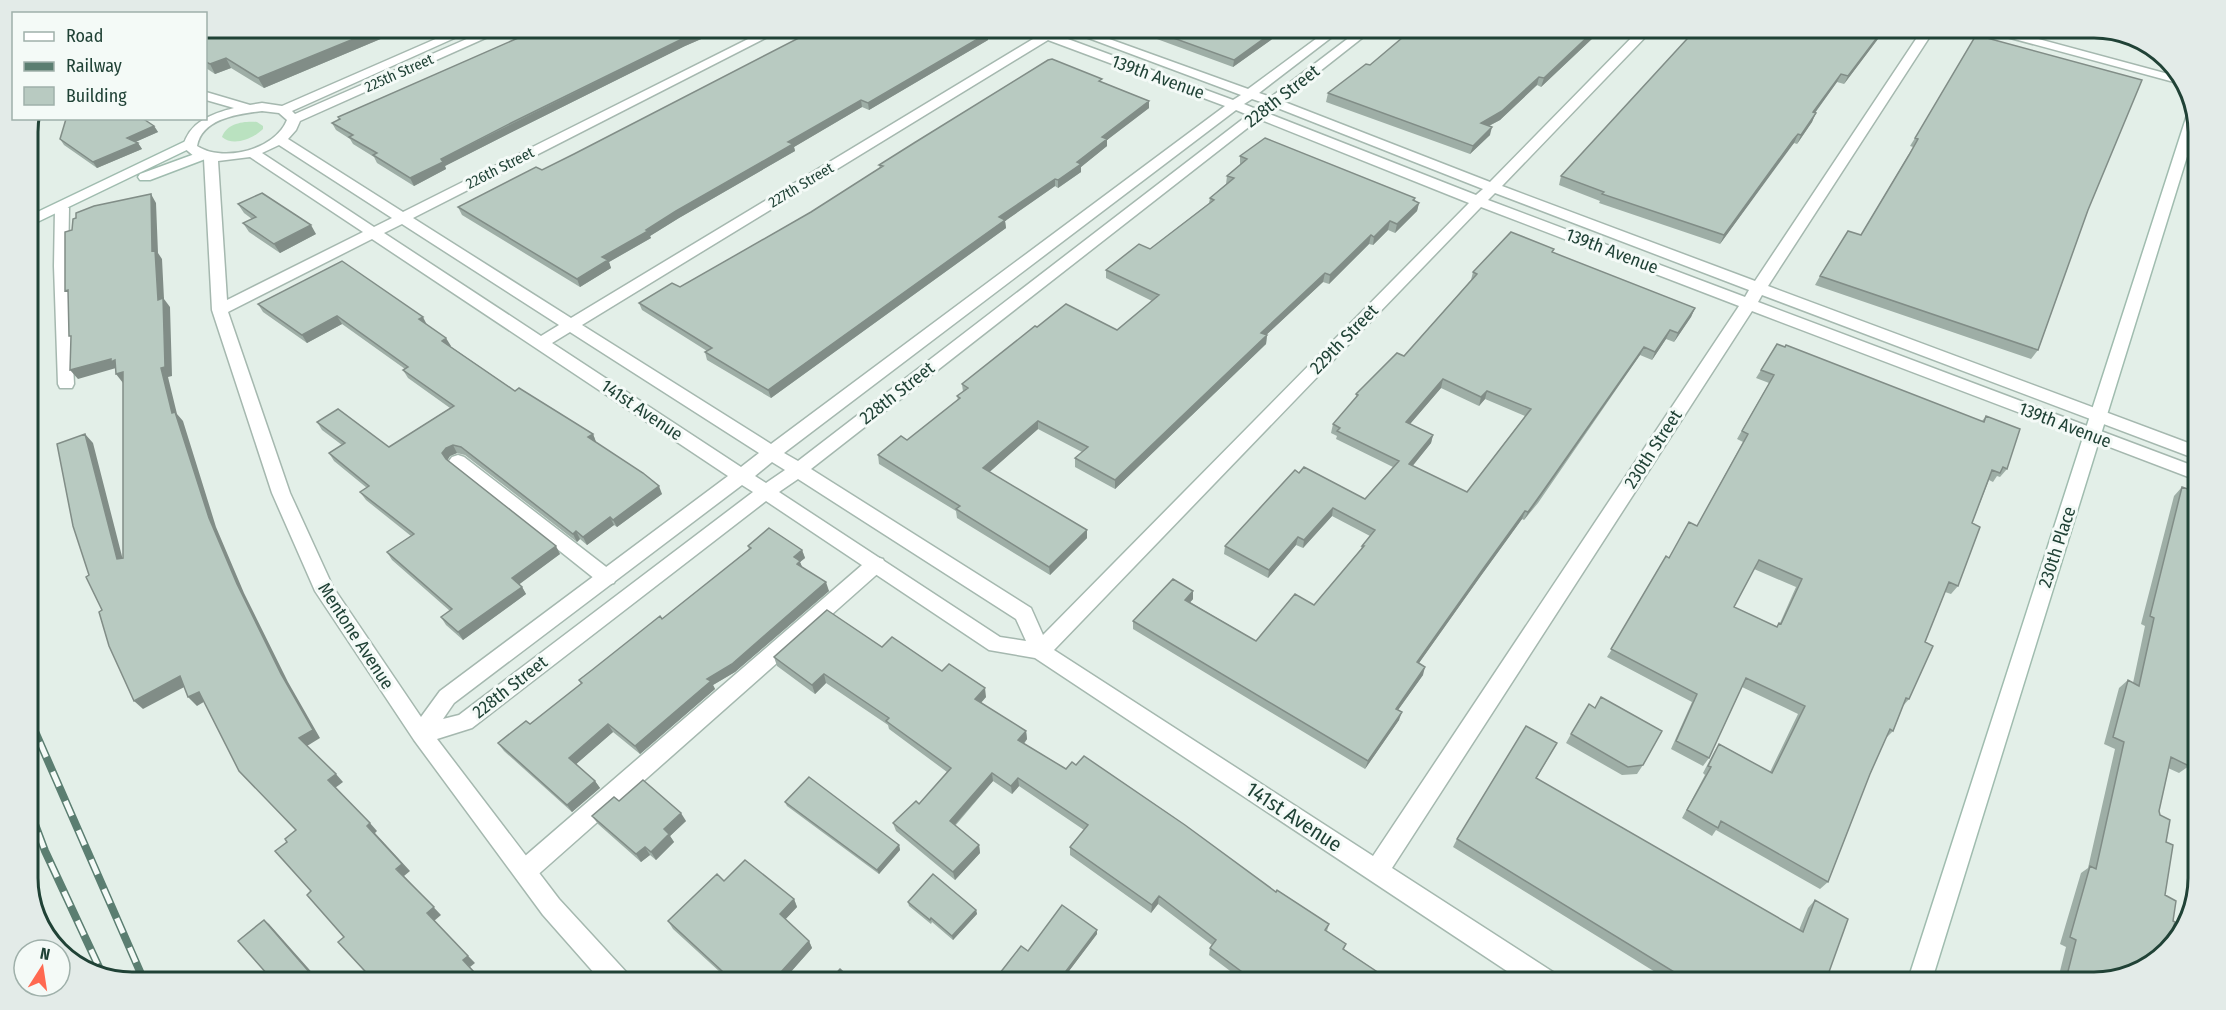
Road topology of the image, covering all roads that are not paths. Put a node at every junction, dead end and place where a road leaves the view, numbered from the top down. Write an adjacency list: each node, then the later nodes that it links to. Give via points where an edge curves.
1 (450, 37): 20 (street, 225th Street)
2 (481, 37): 22 (street, 225th Street)
3 (760, 37): 33 (street, 226th Street)
4 (1045, 37): 38 (street, 227th Street)
5 (1050, 37): 18 (street, 139th Avenue)
6 (1091, 37): 15 (street, 139th Avenue)
7 (1326, 37): 15 (street, 228th Street)
8 (1358, 37): 17 (street, 228th Street)
9 (1639, 37): 29 (street, 229th Street)
10 (1923, 37): 35 (street, 230th Street)
11 (2018, 37): 14 (street)
12 (2059, 37): 13 (street)
13 (2159, 64)
14 (2172, 79)
15 (1250, 94): 17 (street, 139th Avenue); 18 (street, 228th Street)
16 (207, 96): 19 (street)
17 (1273, 102): 21 (street, 228th Street); 29 (street, 139th Avenue)
18 (1235, 105): 21 (street, 139th Avenue); 44 (street, 228th Street)
19 (249, 108): 20 (street); 23 (street)
20 (283, 110): 22 (street)
21 (1258, 114): 30 (street, 139th Avenue); 46 (street, 228th Street)
22 (294, 119): 25 (street, via 290,131)
23 (202, 122): 26 (street)
24 (2188, 131): 41 (street, 230th Place)
25 (280, 140): 27 (street); 33 (street, 141st Avenue)
26 (190, 143): 28 (street, via 194,151); 31 (street)
27 (251, 153): 28 (street); 34 (street, 141st Avenue)
28 (207, 156): 31 (street); 37 (street, Mentone Avenue)
29 (1492, 187): 30 (street, 229th Street); 35 (street, 139th Avenue)
30 (1478, 201): 36 (street, 139th Avenue); 52 (street, 229th Street)
31 (62, 208): 32 (street); 40 (street)
32 (38, 218)
33 (402, 218): 34 (street, 226th Street); 38 (street, 141st Avenue)
34 (373, 232): 37 (street, 226th Street); 39 (street, 141st Avenue)
35 (1759, 287): 36 (street, 230th Street); 41 (street, 139th Avenue)
36 (1748, 303): 42 (street, 139th Avenue); 55 (street, 230th Street)
37 (220, 310): 53 (street, Mentone Avenue, via 281,493 325,591)
38 (570, 325): 39 (street, 227th Street); 44 (street, 141st Avenue)
39 (541, 343): 48 (street, 141st Avenue)
40 (66, 384)
41 (2098, 416): 42 (street, 230th Place); 43 (street, 139th Avenue)
42 (2092, 436): 47 (street, 139th Avenue); 58 (street, 230th Place)
43 (2188, 450)
44 (771, 453): 46 (street, 141st Avenue); 48 (street, 228th Street)
45 (458, 461): 51 (street)
46 (798, 470): 49 (street, 228th Street); 52 (street, 141st Avenue, via 1024,614)
47 (2188, 472)
48 (740, 475): 49 (street, 141st Avenue); 51 (street, 228th Street)
49 (768, 491): 50 (street, 141st Avenue); 53 (street, 228th Street, via 465,722)
50 (876, 564): 52 (street, 141st Avenue, via 996,644); 54 (street)
51 (607, 578): 53 (street, 228th Street, via 447,697)
52 (1040, 651): 55 (street, 141st Avenue)
53 (421, 734): 54 (street, Mentone Avenue)
54 (525, 871): 56 (street, Mentone Avenue, via 551,907)
55 (1377, 871): 57 (street, 141st Avenue)
56 (609, 972)
57 (1530, 972)
58 (1922, 972)

